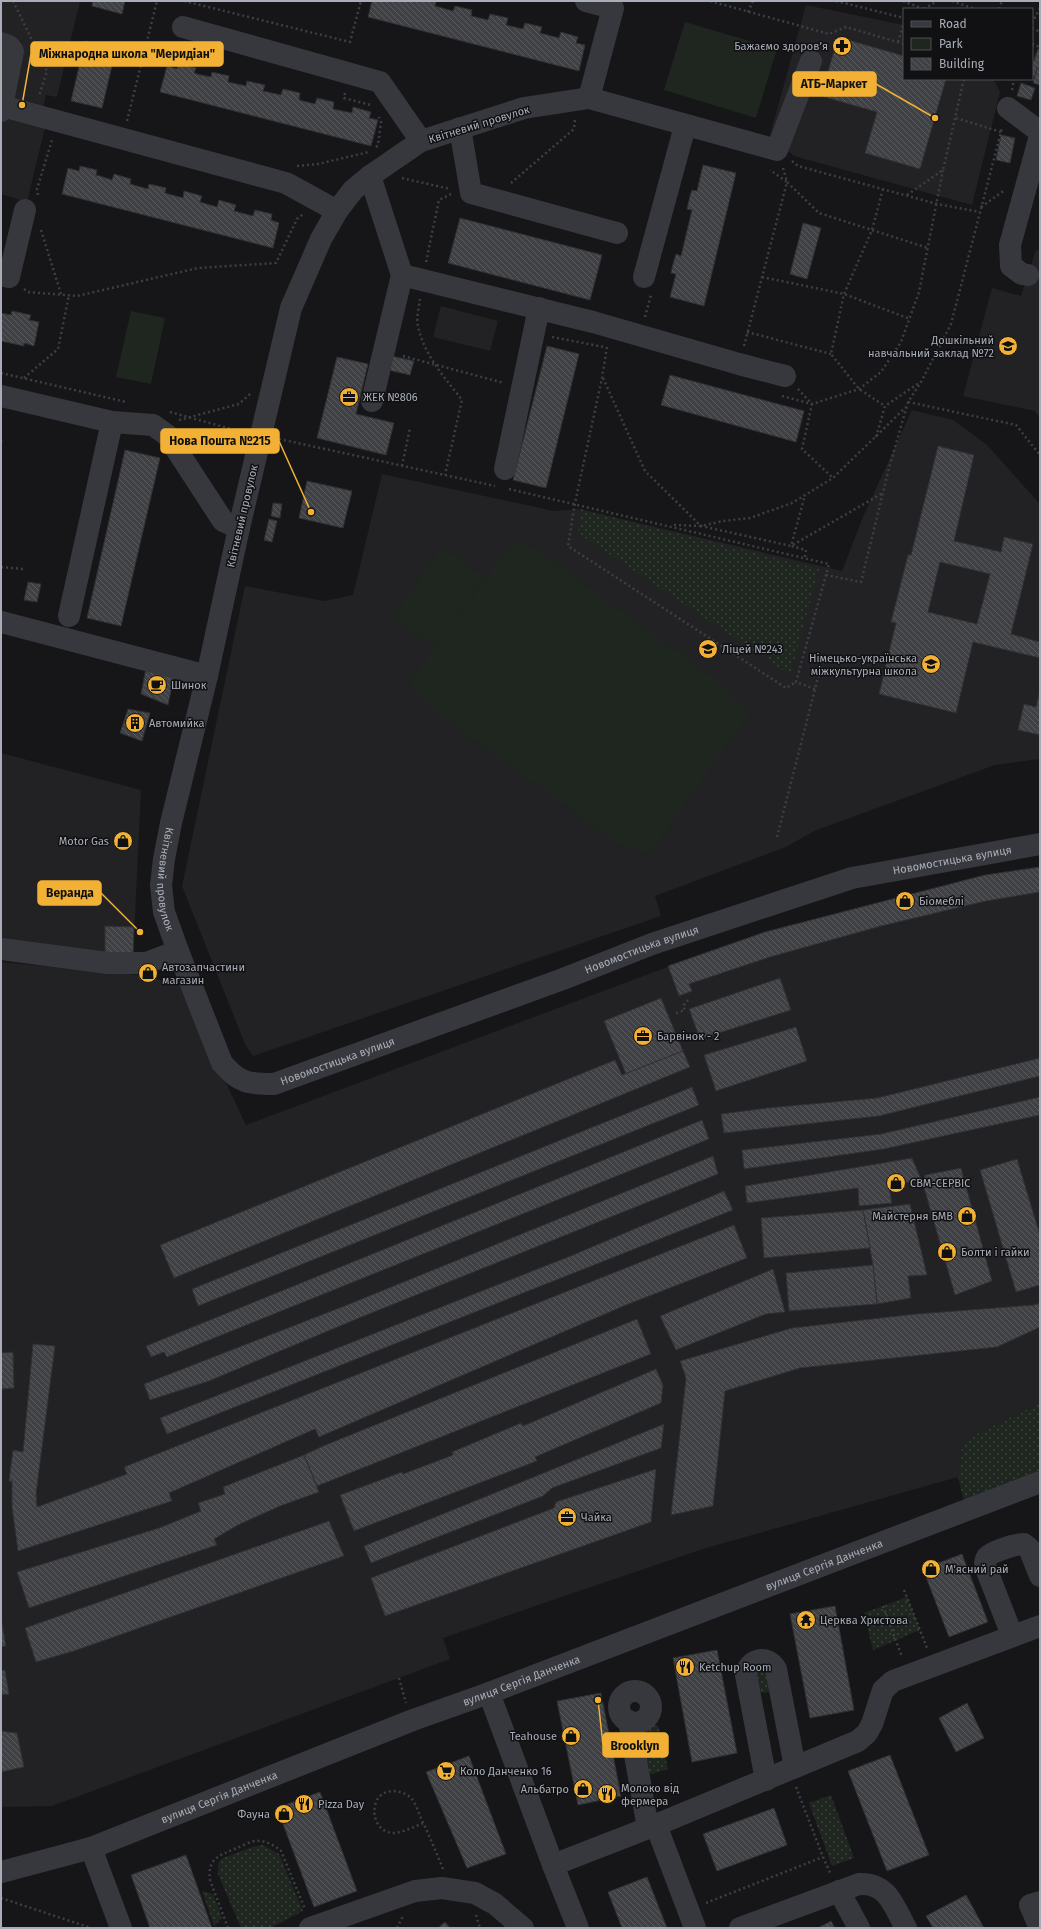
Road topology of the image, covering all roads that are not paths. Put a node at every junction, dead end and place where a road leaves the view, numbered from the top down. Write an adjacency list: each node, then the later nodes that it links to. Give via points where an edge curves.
1 (586, 1): 5 (street, via 613,8)
2 (183, 27): 12 (street, via 380,82)
3 (1, 43): 6 (street, via 10,46 13,51)
4 (811, 61): 8 (street, via 771,158)
5 (583, 98): 8 (street); 9 (street, Квітневий провулок, via 524,108)
6 (2, 108): 15 (street, via 286,183)
7 (1008, 108): 10 (street)
8 (685, 126): 20 (street)
9 (460, 128): 12 (street, Квітневий провулок); 16 (street, via 471,193)
10 (1040, 132)
11 (1040, 136): 18 (street, via 1010,245 1011,266)
12 (421, 142): 13 (street, Квітневий провулок)
13 (371, 180): 15 (street, Квітневий провулок, via 353,190); 17 (street)
14 (35, 211): 19 (street)
15 (337, 212): 27 (street, Квітневий провулок, via 321,239 291,308)
16 (617, 233)
17 (402, 274): 21 (street); 24 (street)
18 (1028, 275)
19 (5, 276)
20 (644, 277)
21 (539, 308): 22 (street); 26 (street)
22 (785, 376)
23 (2, 396): 25 (street)
24 (372, 401)
25 (112, 422): 27 (street, via 153,425 167,435 223,521); 28 (street)
26 (505, 469)
27 (239, 528): 30 (street, Квітневий провулок)
28 (69, 616)
29 (1, 622): 30 (street, via 78,646)
30 (207, 676): 33 (street, Квітневий провулок, via 171,823 161,885 164,912)
31 (1040, 844): 34 (street, Новомостицька вулиця, via 852,878 652,944 274,1084)
32 (1, 949): 33 (street, via 108,963 146,963)
33 (178, 951): 34 (street, Квітневий провулок, via 222,1063 234,1076)
34 (253, 1084)
35 (1040, 1482): 39 (street, вулиця Сергія Данченка)
36 (1040, 1576): 38 (street, via 1029,1548 1024,1544 988,1556 985,1560 985,1566)
37 (1040, 1626): 38 (street)
38 (1012, 1636): 41 (street, via 893,1681 882,1690 872,1724 858,1741)
39 (489, 1693): 44 (street, вулиця Сергія Данченка, via 413,1720); 45 (street)
40 (629, 1722): 43 (street)
41 (792, 1769): 42 (street); 42 (street, via 776,1669 772,1663 758,1660 751,1663 746,1675)
42 (766, 1780): 43 (street)
43 (652, 1827): 45 (street); 49 (street)
44 (91, 1848): 46 (street, вулиця Сергія Данченка); 50 (street)
45 (553, 1865): 53 (street)
46 (1, 1872)
47 (839, 1891): 54 (street); 55 (street); 56 (street, via 859,1884 878,1886 888,1895)
48 (1040, 1902): 57 (street, via 1030,1905)
49 (692, 1919)
50 (121, 1928)
51 (311, 1928): 52 (street, via 415,1891 442,1888 475,1893 496,1904)
52 (523, 1928)
53 (578, 1928)
54 (740, 1928)
55 (859, 1928)
56 (906, 1928)
57 (1040, 1928)

